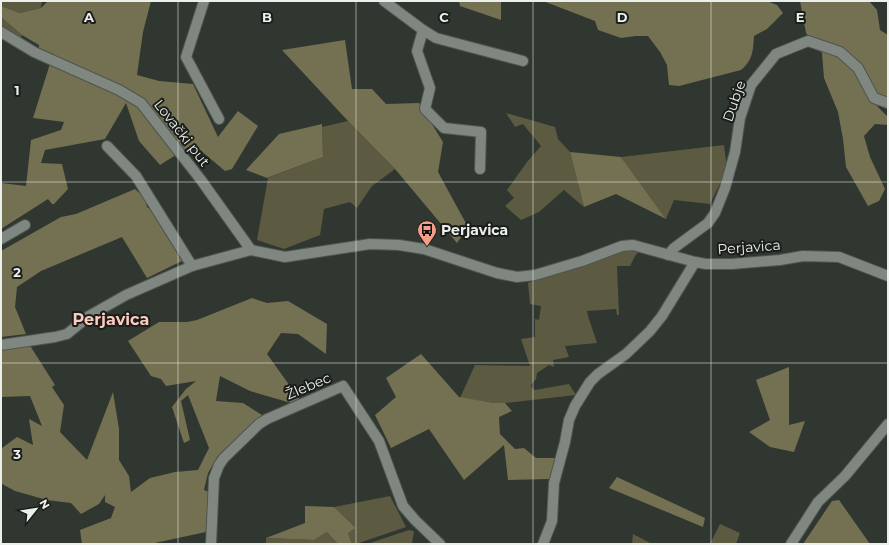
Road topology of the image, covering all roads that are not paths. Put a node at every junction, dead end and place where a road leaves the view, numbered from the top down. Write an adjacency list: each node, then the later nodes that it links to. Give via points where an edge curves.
1 (204, 1): 7 (street, via 186,57)
2 (384, 1): 3 (street)
3 (423, 30): 5 (street, via 436,38); 9 (street, via 417,51 430,88 425,109 444,128 481,132)
4 (1, 32): 12 (street, Lovački put, via 34,52 120,90 141,104)
5 (523, 61)
6 (888, 102): 13 (street, Dubje, via 874,98 858,68 840,52 808,41 776,54 751,85 740,118 735,152 725,188 715,214 708,223)
7 (219, 120)
8 (107, 146): 15 (street, via 136,176)
9 (480, 169)
10 (25, 225): 11 (street)
11 (1, 239)
12 (252, 250): 13 (street, Perjavica, via 286,257 370,244 399,245 424,249 517,277 535,275 622,246 633,245); 15 (street, Perjavica)
13 (668, 255): 14 (street, Perjavica)
14 (695, 262): 16 (street, Perjavica, via 732,264 804,256 839,257); 21 (street, via 650,331 626,354 598,374 577,402 569,420 554,483 552,521)
15 (192, 266): 17 (street, Perjavica, via 126,295 89,316 67,334)
16 (888, 276)
17 (1, 345)
18 (888, 424): 22 (street, via 845,476 818,502)
19 (211, 544): 20 (street, Žlebec, via 214,478 224,458 267,419 343,386 379,441 403,506)
20 (440, 544)
21 (543, 544)
22 (791, 544)

